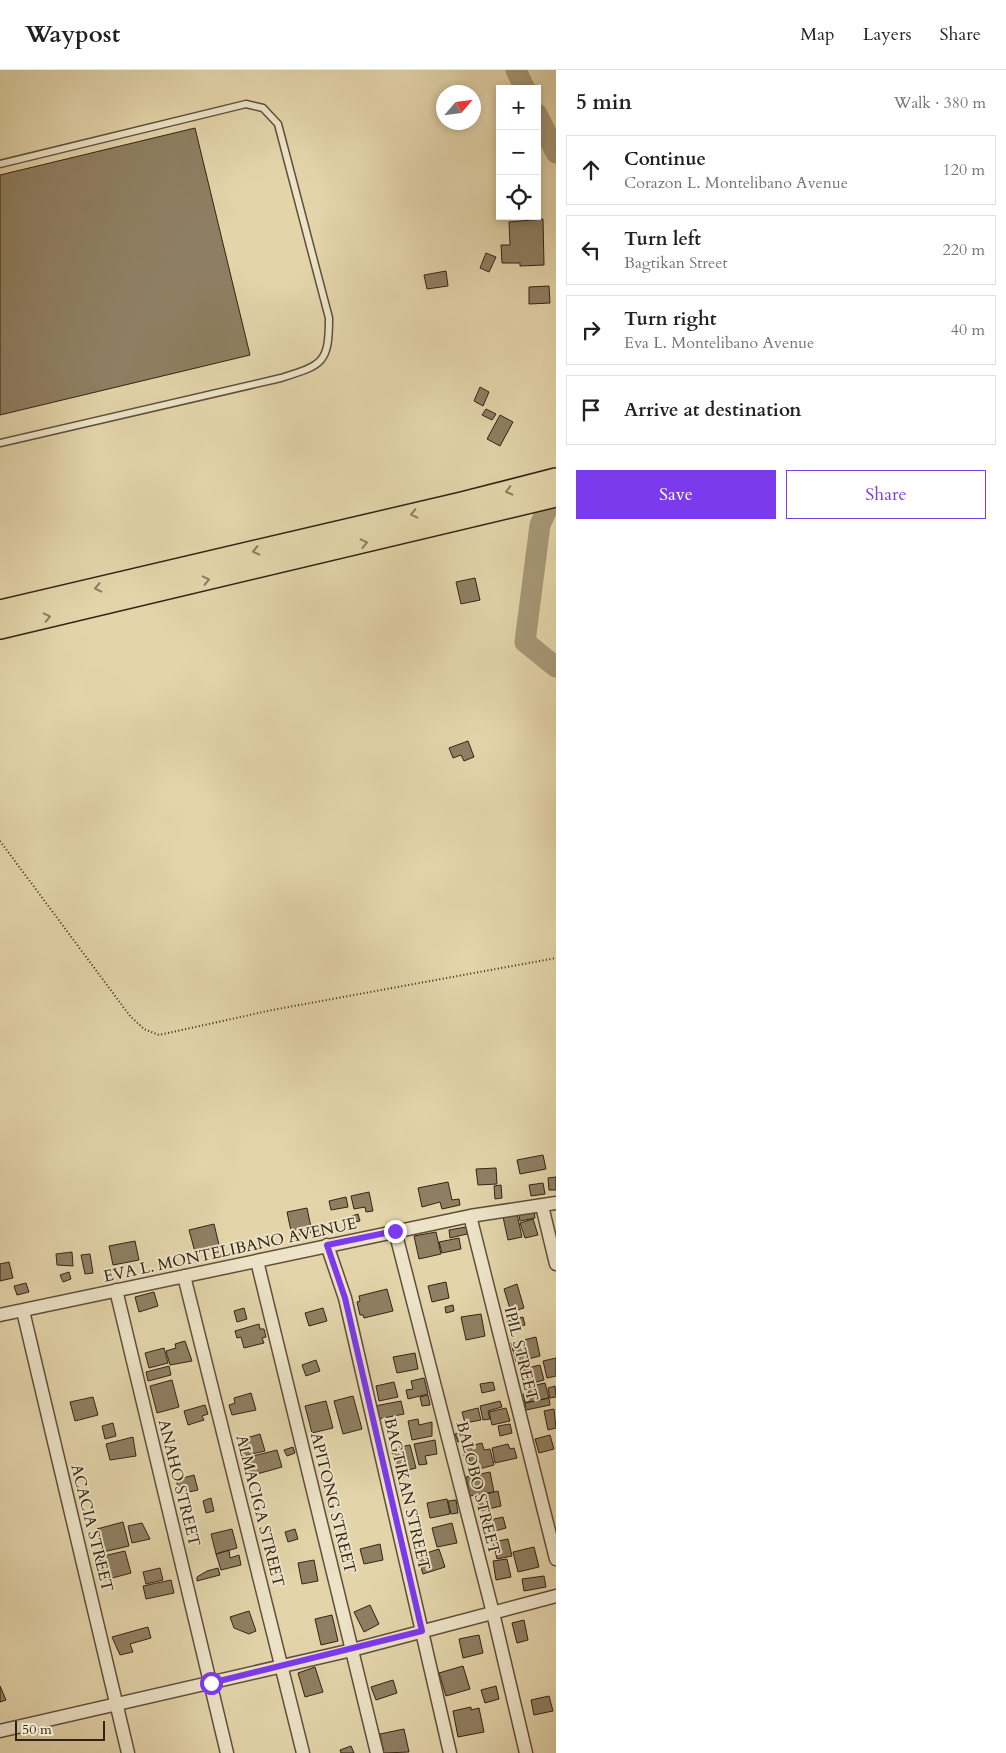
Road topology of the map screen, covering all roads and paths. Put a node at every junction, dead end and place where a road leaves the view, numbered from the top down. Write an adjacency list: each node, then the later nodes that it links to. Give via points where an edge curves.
1 (0, 164): 2 (lane, via 246,104 263,108 278,124 329,318 329,343 314,368)
2 (0, 443)
3 (556, 479): 5 (highway, one-way to 5)
4 (556, 496): 5 (highway)
5 (464, 511): 6 (highway, one-way to 6); 7 (highway, one-way to 5)
6 (0, 611)
7 (0, 628)
8 (0, 840): 9 (path, via 130,1016 144,1029 159,1035 272,1010)
9 (556, 958)
10 (556, 1204): 11 (street, EVA L. MONTELIBANO AVENUE)
11 (542, 1206): 12 (street, EVA L. MONTELIBANO AVENUE); 16 (street)
12 (470, 1216): 13 (street, EVA L. MONTELIBANO AVENUE); 21 (street, IPIL STREET)
13 (395, 1231): 14 (street, EVA L. MONTELIBANO AVENUE); 23 (street, BALOBO STREET)
14 (327, 1245): 15 (street, EVA L. MONTELIBANO AVENUE); 24 (street, BAGTIKAN STREET, via 345,1298)
15 (257, 1261): 17 (street, EVA L. MONTELIBANO AVENUE); 25 (street, APITONG STREET)
16 (556, 1264)
17 (184, 1276): 18 (street, EVA L. MONTELIBANO AVENUE); 26 (street, ALMACIGA STREET)
18 (116, 1290): 19 (street, EVA L. MONTELIBANO AVENUE); 27 (street, ANAHO STREET)
19 (23, 1311): 20 (street, EVA L. MONTELIBANO AVENUE); 28 (street, ACACIA STREET)
20 (0, 1315)
21 (556, 1559)
22 (556, 1596): 23 (street)
23 (494, 1613): 24 (street); 35 (street, BALOBO STREET)
24 (422, 1631): 25 (street); 34 (street, BAGTIKAN STREET)
25 (352, 1650): 26 (street); 33 (street, APITONG STREET)
26 (283, 1666): 27 (street); 32 (street, ALMACIGA STREET)
27 (211, 1683): 28 (street); 31 (street, ANAHO STREET)
28 (118, 1705): 29 (street); 30 (street, ACACIA STREET)
29 (0, 1732)
30 (128, 1753)
31 (227, 1753)
32 (303, 1753)
33 (377, 1753)
34 (450, 1753)
35 (526, 1753)

